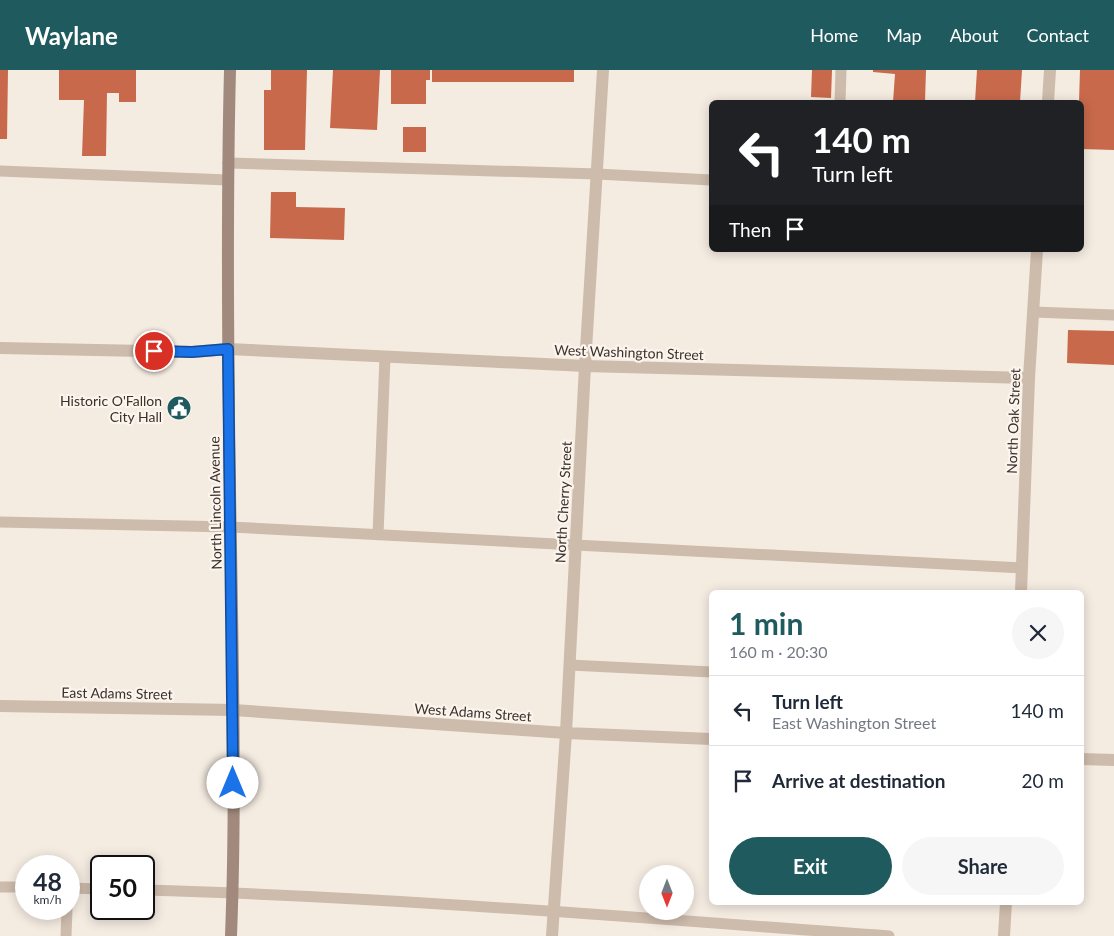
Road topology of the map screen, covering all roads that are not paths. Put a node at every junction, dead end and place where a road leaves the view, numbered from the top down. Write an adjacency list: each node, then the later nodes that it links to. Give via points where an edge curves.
1 (230, 70): 7 (main road, North Lincoln Avenue)
2 (603, 70): 9 (street, North Cherry Street)
3 (841, 70): 5 (lane)
4 (1050, 70): 6 (street)
5 (840, 100)
6 (1048, 100)
7 (228, 162): 9 (lane); 10 (main road, North Lincoln Avenue)
8 (0, 171): 10 (lane)
9 (597, 174): 11 (lane); 18 (street, North Cherry Street)
10 (228, 180): 16 (main road, North Lincoln Avenue)
11 (709, 180)
12 (1037, 252): 13 (street, North Oak Street)
13 (1033, 312): 14 (lane); 19 (street, North Oak Street)
14 (1114, 315)
15 (0, 348): 16 (street, West Washington Street, via 192,352)
16 (228, 349): 17 (street, West Washington Street); 21 (main road, North Lincoln Avenue)
17 (385, 356): 18 (street, West Washington Street); 22 (lane)
18 (585, 366): 19 (street, West Washington Street); 23 (street, North Cherry Street)
19 (1029, 378): 24 (street, North Oak Street)
20 (0, 522): 21 (lane)
21 (230, 527): 22 (lane); 29 (main road, North Lincoln Avenue)
22 (378, 535): 23 (lane)
23 (576, 545): 24 (lane); 26 (street, North Cherry Street)
24 (1022, 568): 25 (street, North Oak Street)
25 (1021, 590)
26 (570, 665): 27 (lane); 30 (street, North Cherry Street)
27 (709, 672)
28 (0, 706): 29 (street, East Adams Street)
29 (233, 710): 30 (street, West Adams Street); 37 (main road, North Lincoln Avenue)
30 (566, 733): 31 (street, West Adams Street); 39 (street, North Cherry Street)
31 (709, 739)
32 (1084, 759): 33 (street)
33 (1114, 760)
34 (0, 886): 35 (lane)
35 (15, 887)
36 (155, 890): 37 (lane)
37 (233, 893): 39 (lane); 43 (main road, North Lincoln Avenue)
38 (1006, 905): 46 (street)
39 (554, 912): 41 (lane); 44 (street, North Cherry Street)
40 (67, 920): 42 (lane)
41 (830, 934): 45 (lane)
42 (66, 936)
43 (232, 936)
44 (552, 936)
45 (889, 936)
46 (1004, 936)

